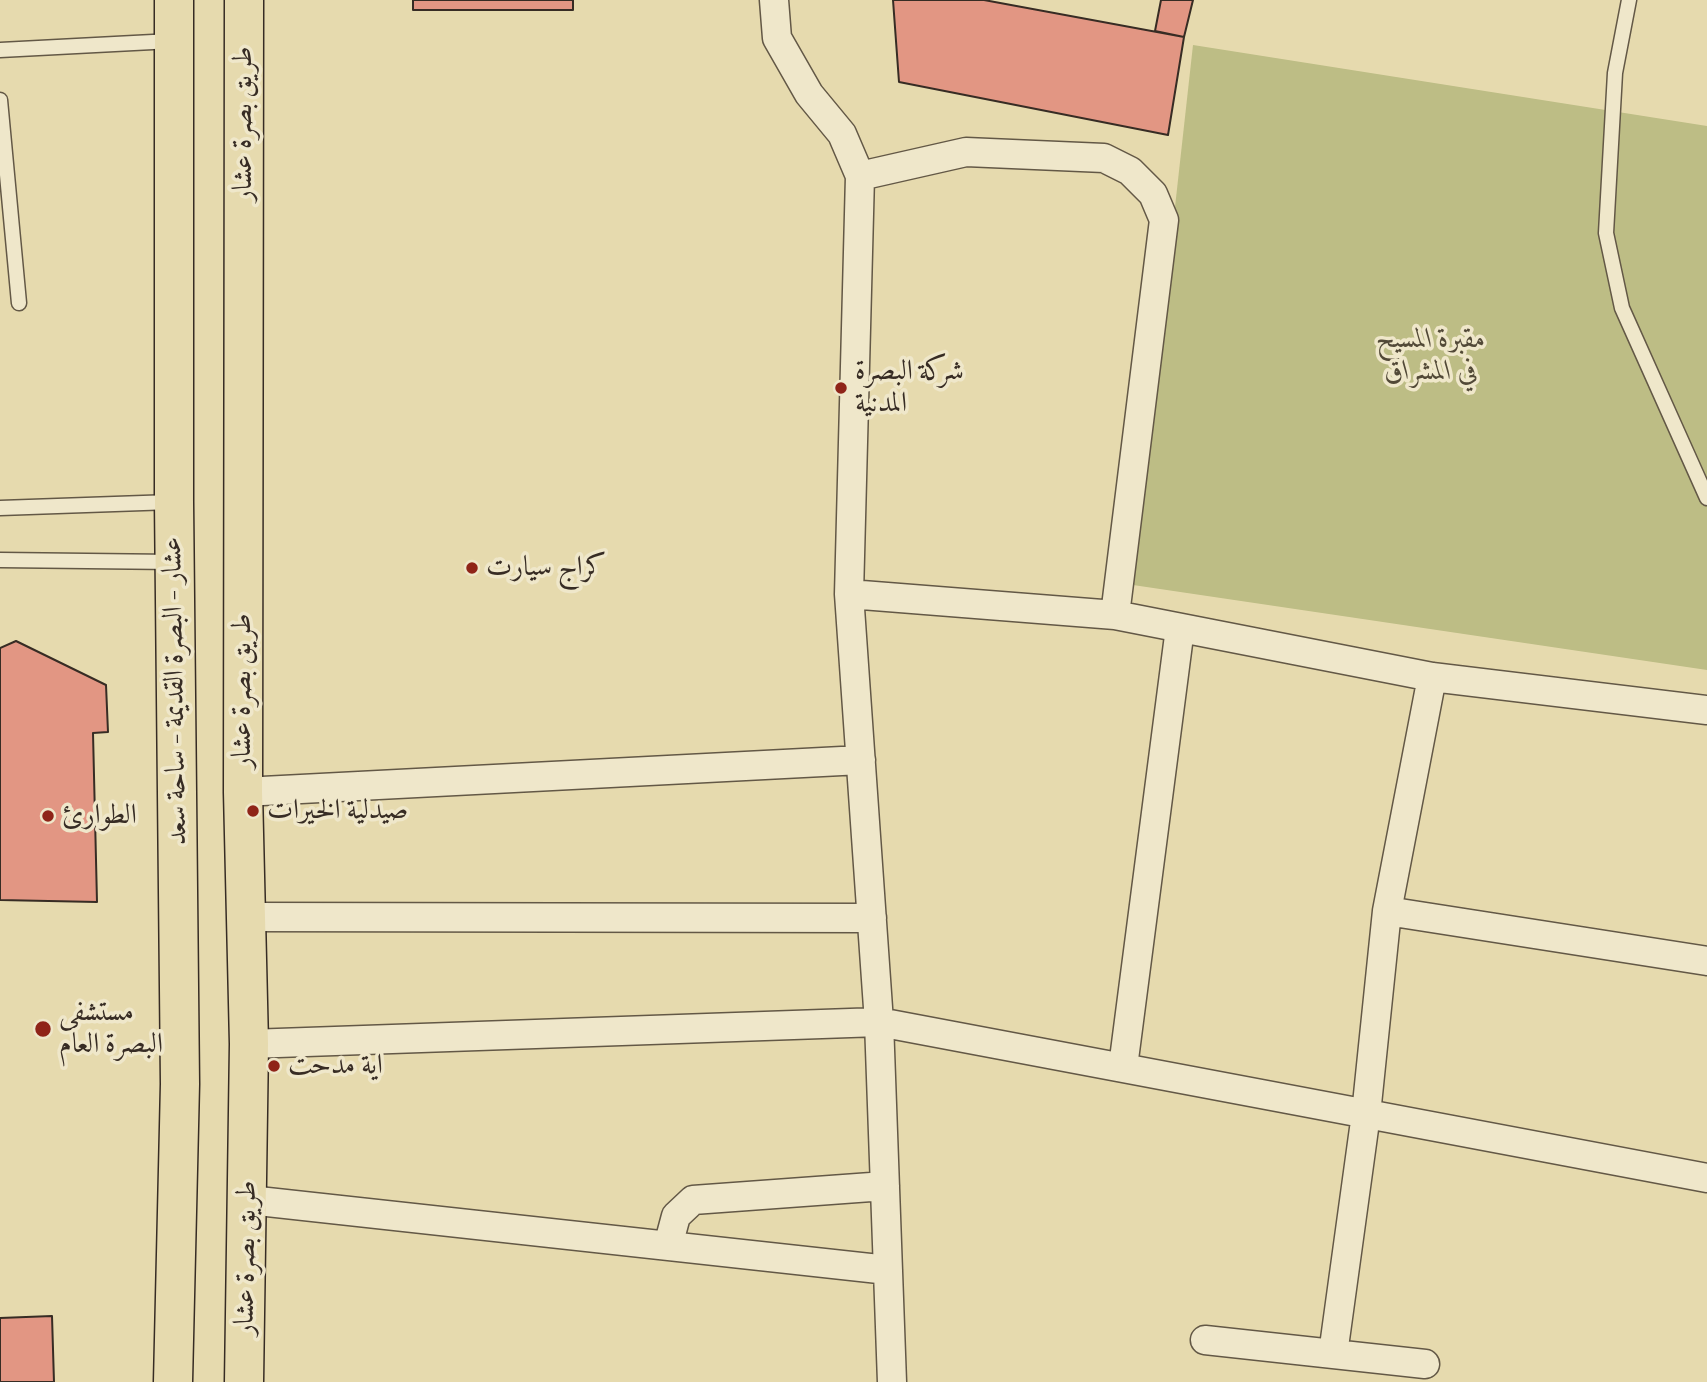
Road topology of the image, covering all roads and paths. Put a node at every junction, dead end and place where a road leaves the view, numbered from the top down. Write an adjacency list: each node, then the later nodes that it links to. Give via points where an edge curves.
1 (174, 0): 5 (main road, عشار - البصرة القديمة - ساحة سعد)
2 (244, 0): 21 (main road, طريق بصرة عشار)
3 (774, 0): 8 (street, via 777,38 809,94 842,134)
4 (1629, 0): 10 (lane, via 1615,74 1606,233 1622,308)
5 (174, 41): 6 (lane); 11 (main road, عشار - البصرة القديمة - ساحة سعد)
6 (0, 50)
7 (0, 100): 9 (lane)
8 (860, 176): 15 (street); 16 (street, via 966,152 1104,158 1130,171 1153,194 1164,220)
9 (19, 303)
10 (1707, 498)
11 (174, 502): 12 (lane); 14 (main road, عشار - البصرة القديمة - ساحة سعد)
12 (0, 508)
13 (0, 560): 14 (lane)
14 (174, 562): 38 (main road, عشار - البصرة القديمة - ساحة سعد, via 180,1084)
15 (849, 594): 16 (street); 20 (street)
16 (1115, 615): 17 (street)
17 (1180, 628): 18 (street); 28 (street)
18 (1433, 677): 19 (street); 22 (street)
19 (1707, 710)
20 (861, 760): 21 (street); 24 (street)
21 (243, 792): 23 (main road, طريق بصرة عشار)
22 (1387, 911): 25 (street); 29 (street)
23 (246, 917): 24 (street); 27 (main road, طريق بصرة عشار)
24 (872, 918): 26 (street)
25 (1707, 961)
26 (879, 1022): 27 (street); 28 (street); 31 (street)
27 (249, 1044): 32 (main road, طريق بصرة عشار)
28 (1123, 1067): 29 (street)
29 (1366, 1114): 30 (street); 36 (street)
30 (1707, 1178)
31 (885, 1186): 33 (street, via 694,1200 676,1216); 34 (street)
32 (249, 1200): 33 (street); 39 (main road, طريق بصرة عشار)
33 (668, 1246): 34 (street)
34 (888, 1270): 40 (street)
35 (1205, 1340): 36 (street)
36 (1333, 1354): 37 (street)
37 (1425, 1364)
38 (173, 1382)
39 (244, 1382)
40 (892, 1382)

